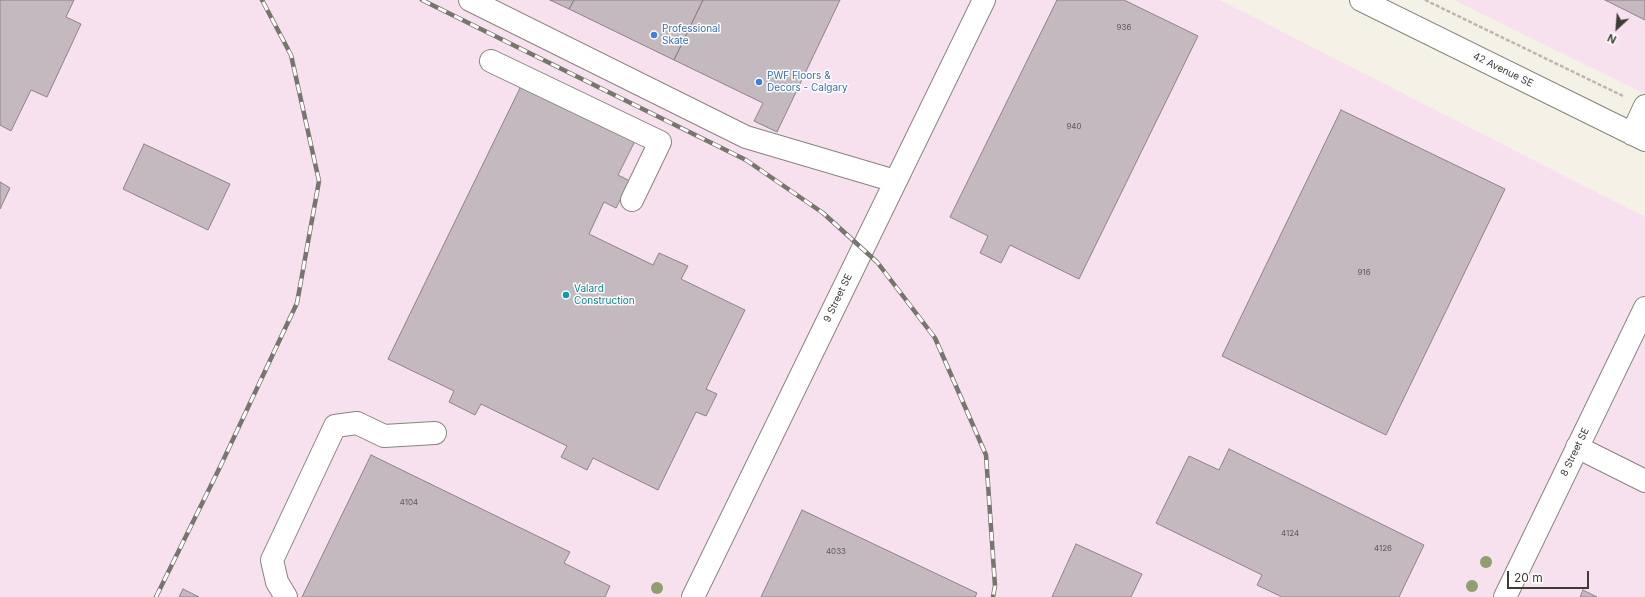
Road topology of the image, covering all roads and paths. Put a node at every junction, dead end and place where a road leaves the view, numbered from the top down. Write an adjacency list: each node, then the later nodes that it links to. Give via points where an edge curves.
1 (470, 0): 9 (street, via 746,137)
2 (984, 0): 9 (street, 9 Street SE)
3 (1361, 0): 8 (street, 42 Avenue SE)
4 (1425, 0): 6 (path)
5 (491, 61): 10 (street, via 660,142)
6 (1624, 96)
7 (1645, 106): 8 (street)
8 (1638, 137)
9 (895, 181): 16 (street, 9 Street SE)
10 (632, 200)
11 (1645, 308): 13 (street, 8 Street SE)
12 (435, 433): 15 (street, via 384,436 357,423 335,426 272,560 277,582)
13 (1577, 447): 14 (street); 17 (street, 8 Street SE)
14 (1645, 481)
15 (286, 597)
16 (693, 597)
17 (1505, 597)

